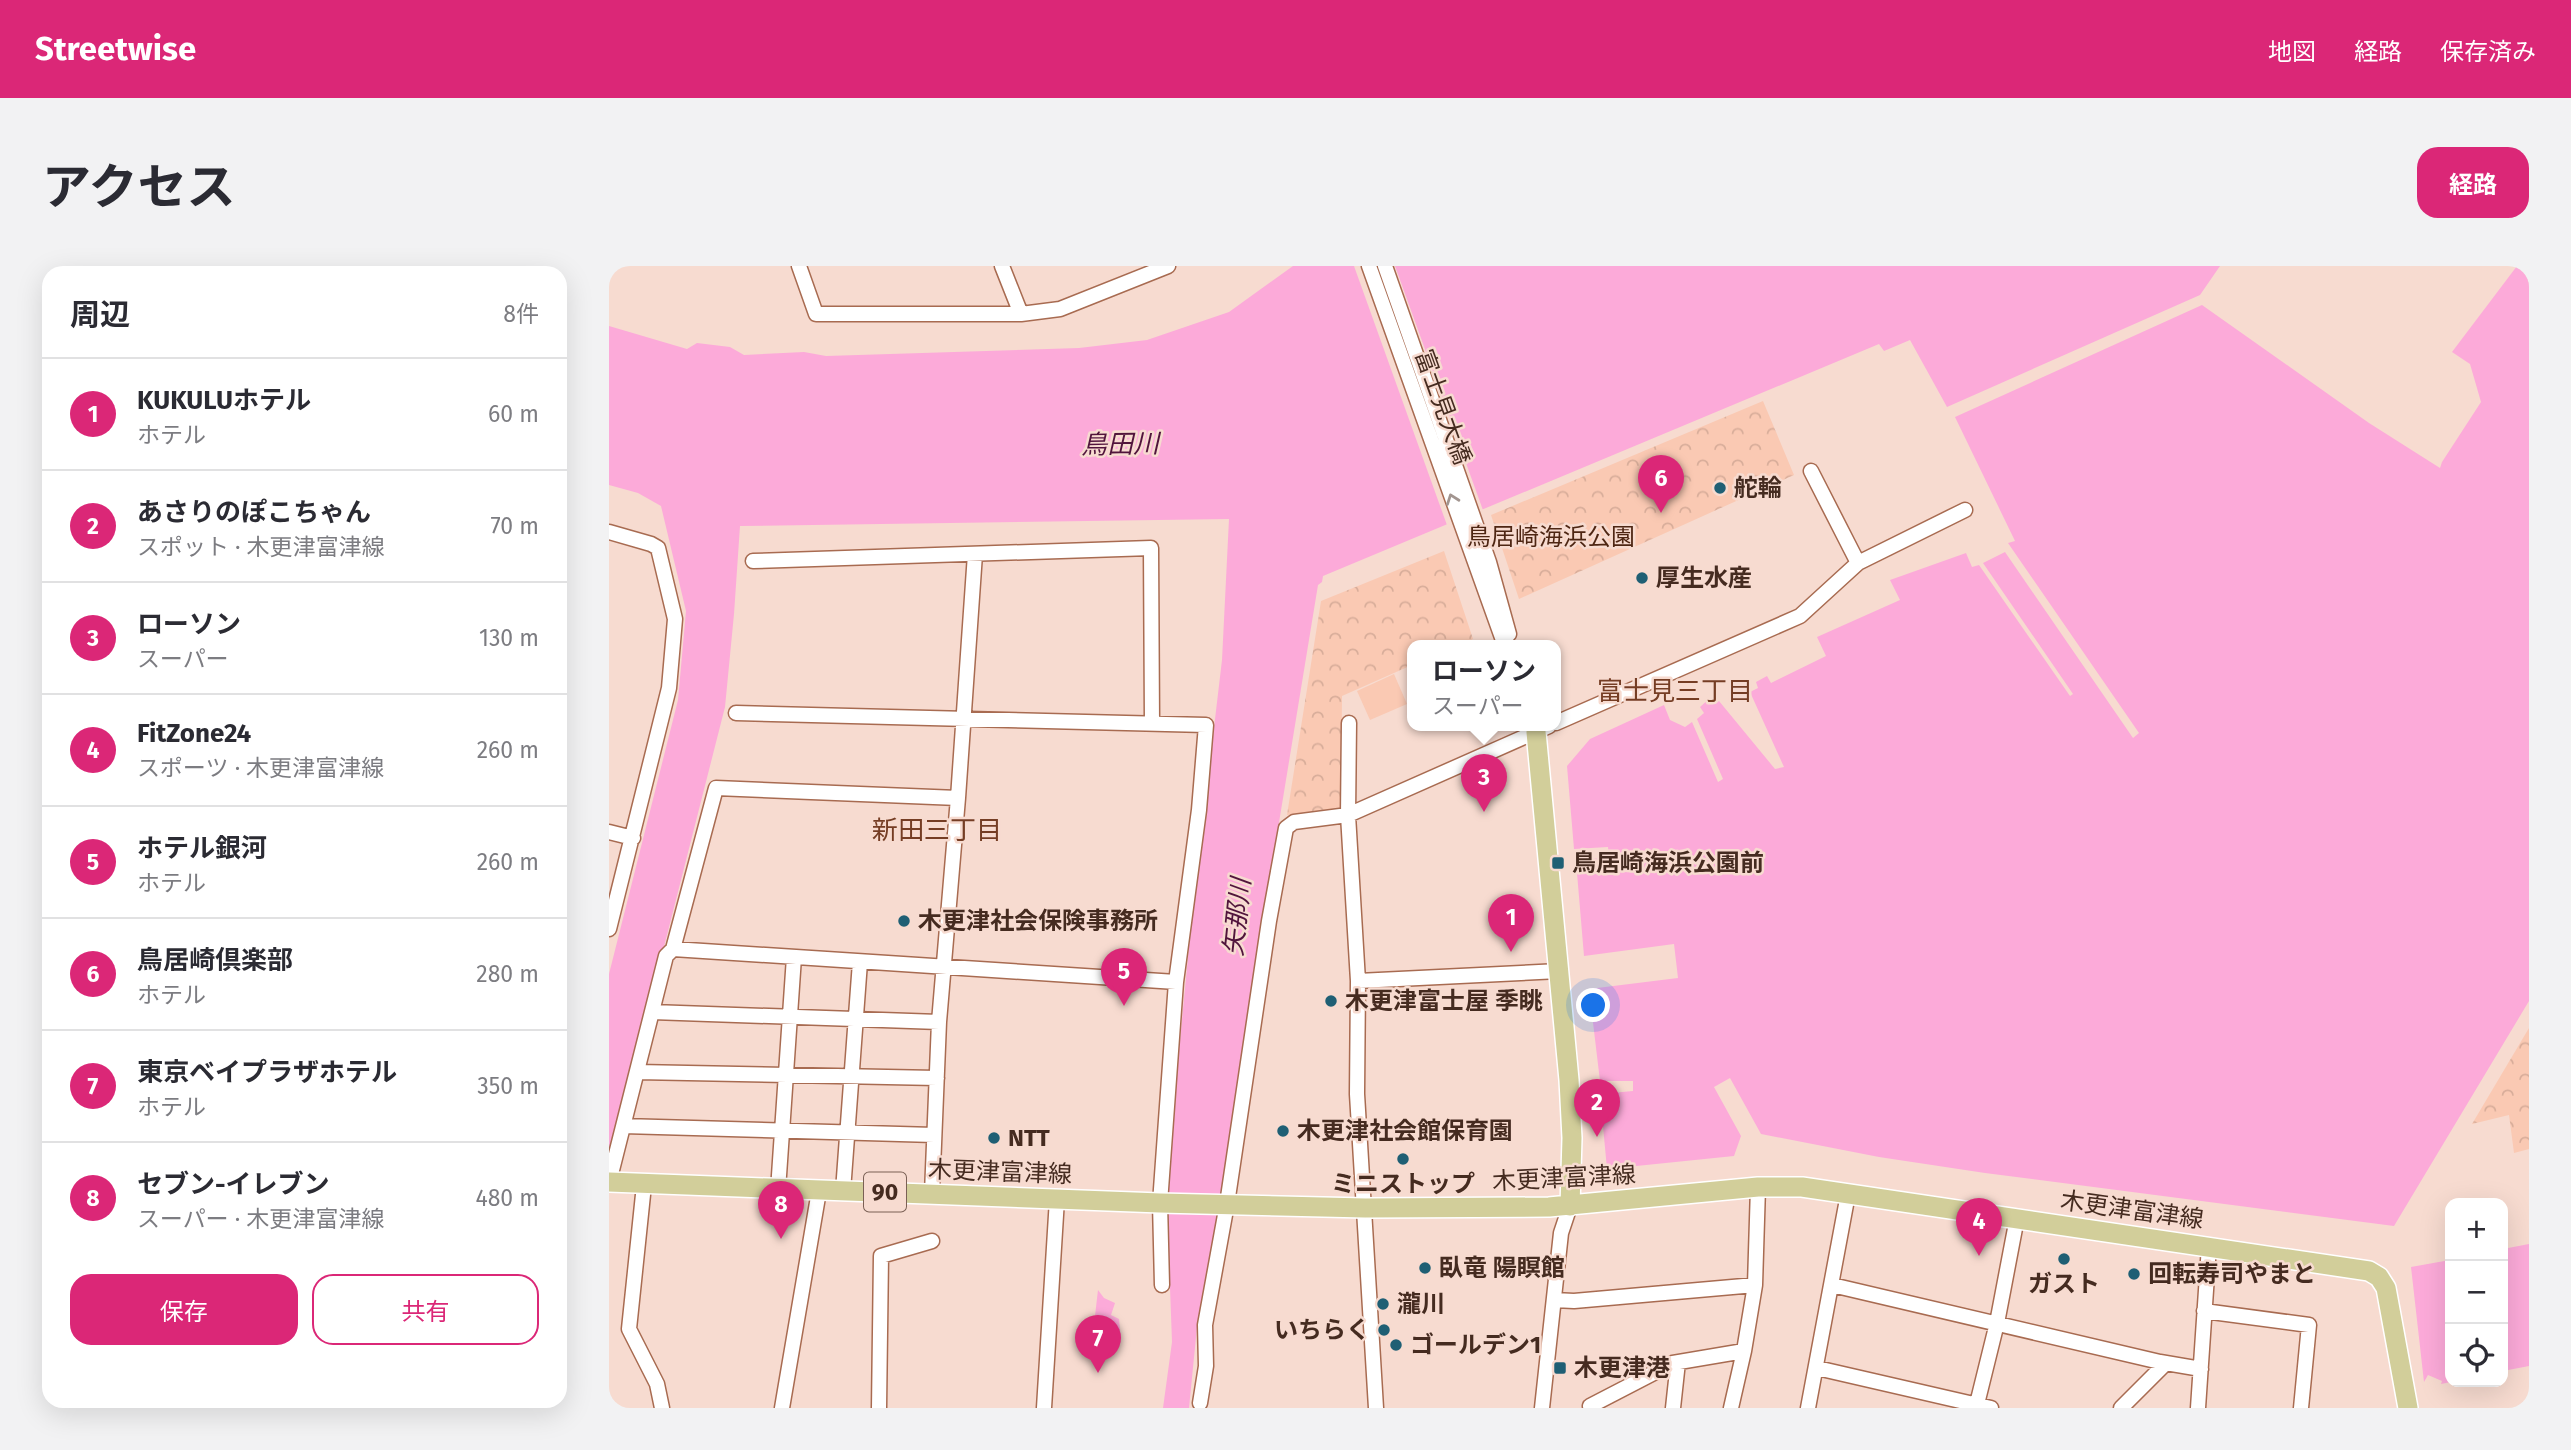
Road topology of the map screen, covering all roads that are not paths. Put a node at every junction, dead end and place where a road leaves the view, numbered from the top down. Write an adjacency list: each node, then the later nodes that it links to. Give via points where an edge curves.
1 (799, 266): 6 (street, via 816,314)
2 (1002, 266): 6 (street)
3 (1168, 266): 6 (street, via 1060,309)
4 (1369, 266): 12 (street, 富士見大橋, one-way to 4)
5 (1385, 266): 12 (street, 富士見大橋)
6 (1021, 313)
7 (1811, 471): 13 (street)
8 (1965, 510): 13 (street)
9 (609, 532): 26 (street, via 658,548 675,619 667,699)
10 (975, 554): 11 (street); 17 (street); 20 (street, via 1151,548)
11 (753, 561)
12 (1482, 563): 14 (street); 15 (street)
13 (1858, 563): 18 (street, via 1800,616)
14 (1503, 640)
15 (1511, 640)
16 (736, 713): 17 (street)
17 (964, 719): 20 (street); 23 (street)
18 (1561, 721)
19 (1349, 723): 24 (street)
20 (1152, 724): 34 (street, via 1206,725)
21 (1531, 731): 24 (street)
22 (1538, 731): 32 (main road)
23 (958, 798): 28 (street, via 716,788); 31 (street)
24 (1348, 815): 33 (street); 57 (street, via 1294,822 1286,828)
25 (609, 832): 26 (street)
26 (633, 838): 27 (street)
27 (609, 929)
28 (673, 949): 29 (street); 35 (street, via 666,957)
29 (795, 957): 30 (street); 36 (street)
30 (860, 962): 31 (street); 37 (street)
31 (943, 968): 34 (street); 38 (street)
32 (1559, 971): 33 (street); 58 (main road, via 1572,1138)
33 (1358, 981): 59 (street, via 1357,1094)
34 (1176, 982): 56 (street)
35 (652, 1012): 36 (street); 39 (street)
36 (790, 1017): 37 (street); 40 (street)
37 (856, 1019): 38 (street); 41 (street)
38 (939, 1022): 42 (street)
39 (636, 1072): 40 (street); 43 (street)
40 (786, 1075): 41 (street); 44 (street)
41 (853, 1077): 42 (street); 45 (street)
42 (937, 1078): 46 (street)
43 (623, 1126): 44 (street); 47 (street)
44 (782, 1130): 45 (street); 50 (street)
45 (849, 1132): 46 (street); 52 (street)
46 (934, 1135): 53 (street)
47 (609, 1182): 48 (main road, 木更津富津線 / 90)
48 (644, 1185): 50 (main road, 木更津富津線 / 90); 77 (street, via 629,1329 657,1384)
49 (1758, 1186): 54 (main road, 木更津富津線 / 90); 58 (main road, 木更津富津線 / 90); 64 (street)
50 (778, 1190): 51 (main road, 木更津富津線 / 90)
51 (819, 1191): 52 (main road, 木更津富津線 / 90); 78 (street)
52 (843, 1191): 53 (main road, 木更津富津線 / 90)
53 (932, 1193): 55 (main road, 木更津富津線 / 90)
54 (1847, 1194): 60 (main road, 木更津富津線 / 90); 65 (street)
55 (1057, 1199): 56 (main road, 木更津富津線 / 90); 80 (street)
56 (1160, 1203): 57 (main road, 木更津富津線 / 90); 63 (street)
57 (1227, 1204): 59 (main road, 木更津富津線 / 90); 74 (street, via 1205,1325 1206,1366)
58 (1570, 1206): 59 (main road, 木更津富津線 / 90); 66 (street, via 1561,1233)
59 (1365, 1208): 81 (street)
60 (2017, 1218): 62 (main road, 木更津富津線 / 90); 68 (street)
61 (932, 1241): 79 (street, via 881,1256)
62 (2209, 1246): 67 (street); 89 (main road, 木更津富津線 / 90, via 2369,1271 2379,1278 2388,1294)
63 (1162, 1285)
64 (1755, 1285): 66 (street); 69 (street)
65 (1832, 1285): 68 (street); 72 (street)
66 (1554, 1300): 82 (street)
67 (2204, 1311): 73 (street); 88 (street, via 2309,1325)
68 (1997, 1323): 71 (street); 76 (street)
69 (1744, 1351): 70 (street); 84 (street)
70 (1678, 1362): 75 (street); 83 (street)
71 (2166, 1363): 73 (street); 86 (street)
72 (1817, 1368): 76 (street); 85 (street)
73 (2201, 1369): 87 (street)
74 (1200, 1403)
75 (1590, 1406)
76 (1984, 1406)
77 (662, 1408)
78 (782, 1408)
79 (879, 1408)
80 (1044, 1408)
81 (1376, 1408)
82 (1542, 1408)
83 (1673, 1408)
84 (1731, 1408)
85 (1808, 1408)
86 (2121, 1408)
87 (2198, 1408)
88 (2301, 1408)
89 (2408, 1408)

